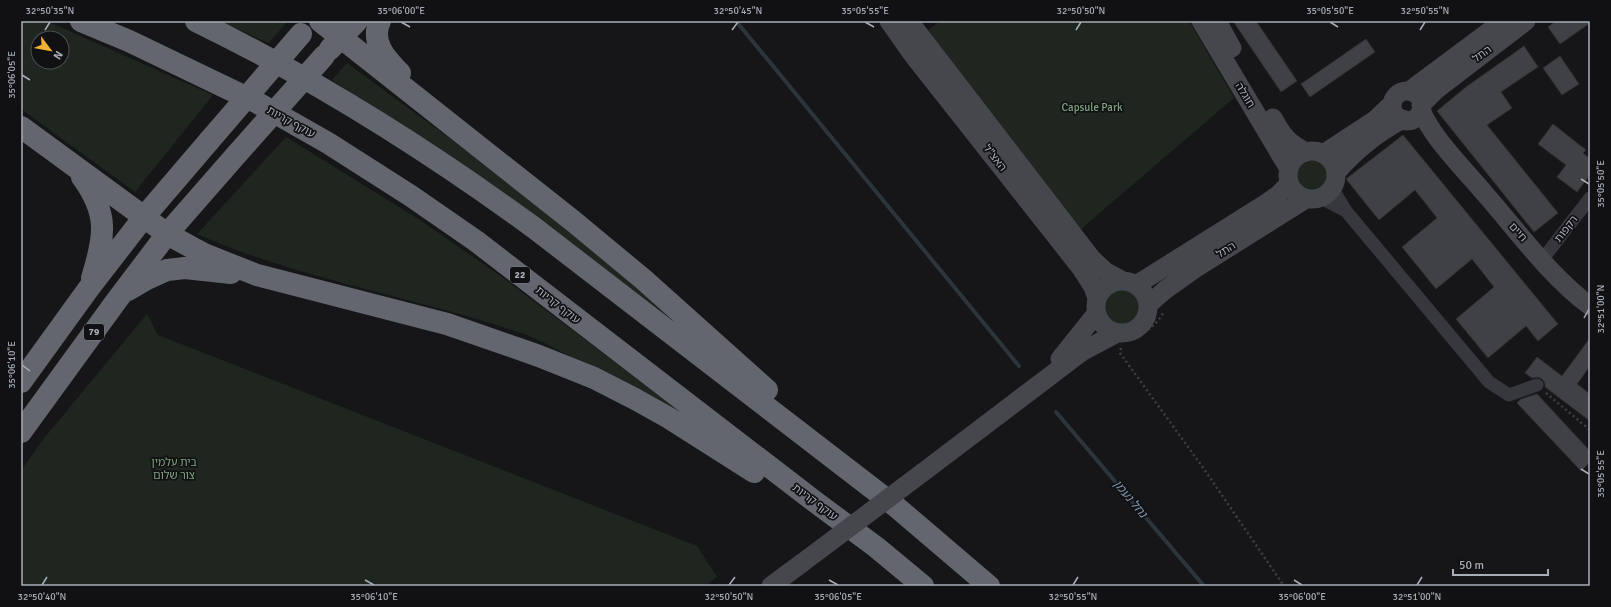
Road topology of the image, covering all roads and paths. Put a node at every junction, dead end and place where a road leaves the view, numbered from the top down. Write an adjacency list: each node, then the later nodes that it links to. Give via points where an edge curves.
1 (81, 21): 41 (highway, עוקף קריות / 22, via 256,102 328,143 411,196 476,242 876,547)
2 (196, 21): 40 (highway, via 309,80 478,187)
3 (320, 21): 13 (highway)
4 (357, 21): 13 (highway, 79)
5 (380, 21): 15 (highway, via 377,40 381,52)
6 (889, 21): 31 (main road, האצ"ל, via 1081,268 1093,287)
7 (909, 21): 28 (main road, האצ"ל, via 1092,259 1106,272)
8 (1201, 21): 17 (main road, חוגלה)
9 (1217, 21): 18 (main road, חוגלה, via 1282,134 1292,145)
10 (1503, 21): 14 (main road, התל)
11 (1526, 21): 14 (main road, התל)
12 (307, 28): 24 (highway, bridge)
13 (341, 38): 15 (highway); 25 (highway, 79, bridge)
14 (1412, 109): 18 (main road, חיים, via 1394,113 1392,104 1375,120); 21 (main road, התל, via 1347,160); 26 (main road, חיים)
15 (443, 119): 40 (highway, via 574,221 643,279)
16 (21, 126): 19 (highway)
17 (1274, 144): 20 (main road, חוגלה); 23 (main road, via 1278,162 1277,176)
18 (1314, 153): 20 (main road, via 1298,156 1292,162); 21 (main road, via 1332,162)
19 (72, 163): 24 (highway); 29 (highway, via 98,204 103,226 100,250)
20 (1289, 176): 21 (main road, via 1293,190 1299,196); 23 (main road, התל, via 1278,195)
21 (1324, 189): 32 (main road, התל, via 1190,273 1165,290); 36 (street, via 1346,211 1489,382 1510,395)
22 (1590, 198): 26 (street, רקפות)
23 (1265, 204): 28 (main road, התל)
24 (144, 217): 25 (highway); 29 (highway)
25 (168, 234): 27 (highway, via 204,254); 30 (highway, 79)
26 (1542, 260): 33 (main road, חיים, via 1574,294)
27 (257, 275): 30 (highway, via 185,268 167,270 131,287); 41 (highway, via 447,324 594,378 670,418 722,450)
28 (1129, 283): 31 (main road, via 1114,282 1107,286 1101,291); 32 (main road, via 1142,290)
29 (89, 288): 35 (highway)
30 (117, 300): 39 (highway, 79)
31 (1097, 306): 34 (main road, via 1100,322 1106,328); 37 (main road, via 1077,340)
32 (1148, 306): 34 (main road, via 1144,322 1138,328)
33 (1590, 306)
34 (1120, 333): 37 (main road, via 1083,351); 44 (path, via 1120,353)
35 (21, 382)
36 (1537, 384): 38 (path)
37 (1021, 398): 42 (main road, bridge)
38 (1590, 430)
39 (21, 432)
40 (894, 505): 43 (highway)
41 (920, 584)
42 (771, 586)
43 (989, 586)
44 (1284, 586)

